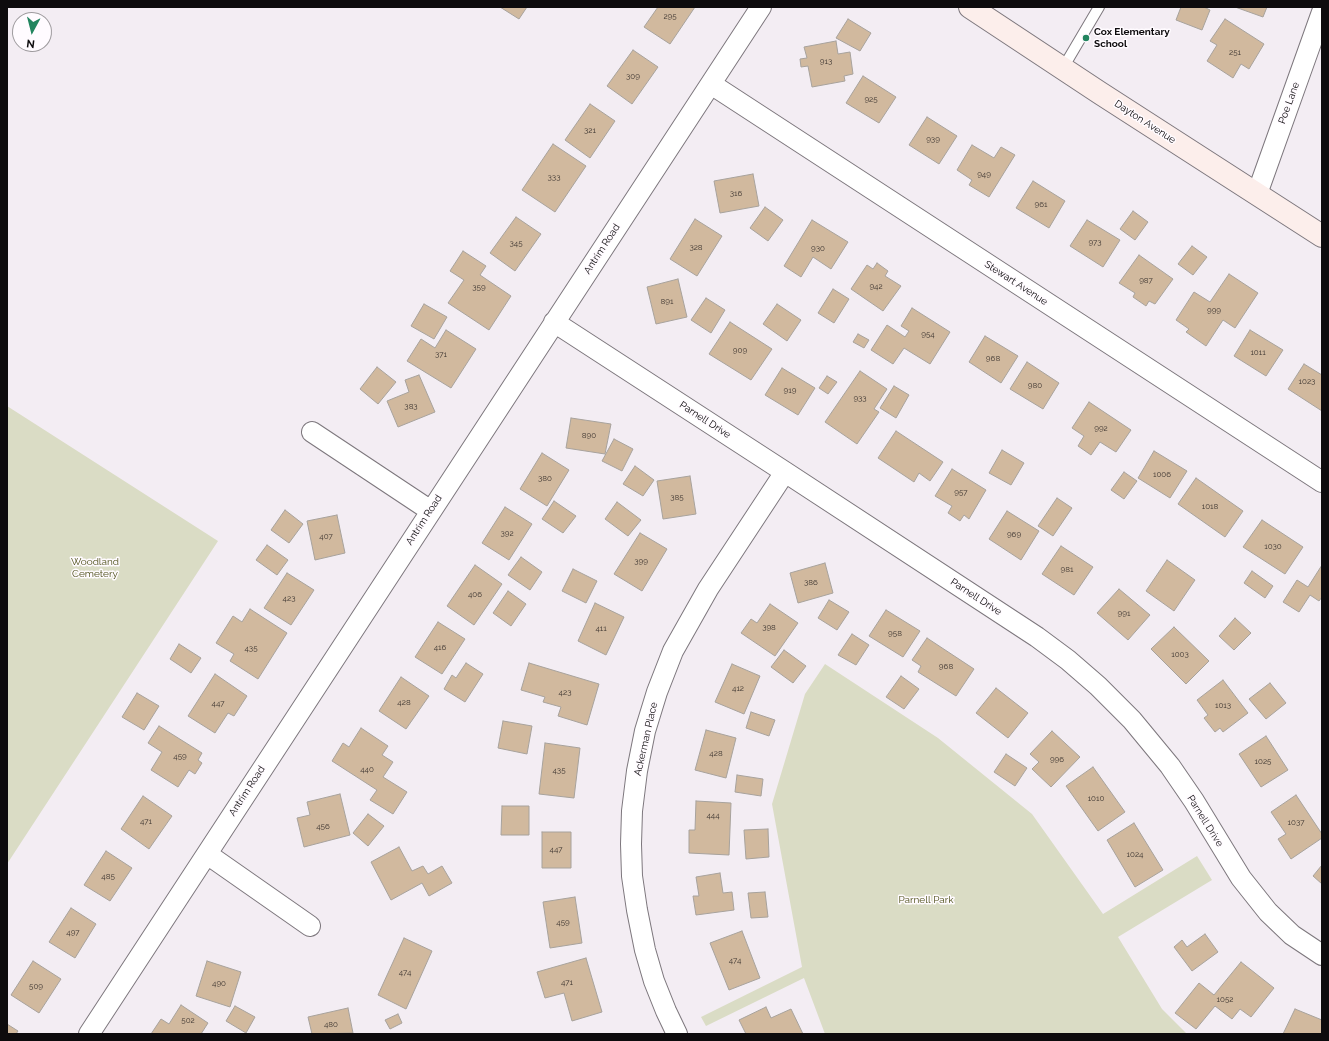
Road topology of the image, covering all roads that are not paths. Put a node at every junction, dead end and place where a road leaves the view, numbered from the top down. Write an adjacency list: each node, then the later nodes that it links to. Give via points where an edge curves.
1 (761, 7): 6 (street, Antrim Road)
2 (970, 7): 5 (main road, Dayton Avenue)
3 (1099, 7): 5 (lane)
4 (1322, 12): 7 (street, Poe Lane)
5 (1063, 68): 7 (main road, Dayton Avenue)
6 (711, 84): 9 (street, Antrim Road); 12 (street, Stewart Avenue)
7 (1257, 194): 8 (main road, Dayton Avenue)
8 (1322, 236)
9 (554, 322): 11 (street, Parnell Drive); 13 (street, Antrim Road)
10 (312, 432): 13 (street)
11 (785, 472): 16 (street, Parnell Drive, via 1037,637 1098,686 1132,720 1170,766 1241,878 1268,912 1292,935); 18 (street, Ackerman Place, via 708,589 673,651 645,731 637,771 631,844 637,910 654,981)
12 (1322, 482)
13 (430, 511): 14 (street, Antrim Road)
14 (207, 854): 15 (street); 17 (street, Antrim Road)
15 (310, 926)
16 (1322, 955)
17 (89, 1034)
18 (677, 1034)

